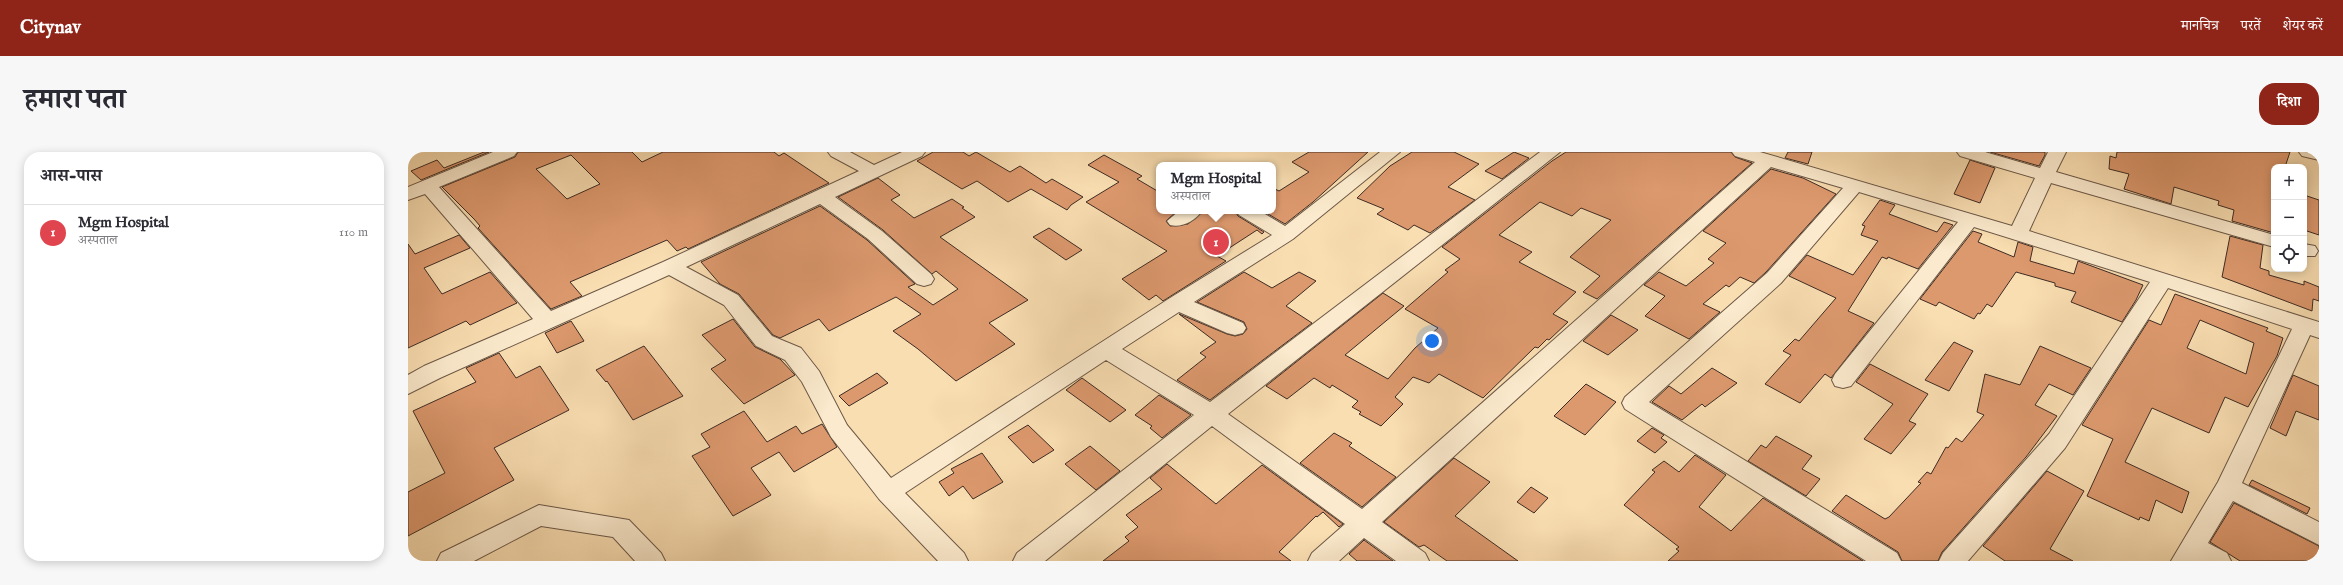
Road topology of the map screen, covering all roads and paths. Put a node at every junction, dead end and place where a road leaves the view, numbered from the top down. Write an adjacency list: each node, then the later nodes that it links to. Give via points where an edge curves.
1 (508, 152): 14 (street)
2 (837, 152): 12 (street)
3 (916, 152): 12 (street)
4 (1391, 152): 20 (street)
5 (1551, 152): 33 (street, via 1238,393)
6 (1741, 152): 11 (street)
7 (1966, 152): 13 (street)
8 (2057, 152): 13 (street)
9 (2308, 152): 10 (street)
10 (2319, 155)
11 (1768, 160): 15 (street); 36 (street)
12 (874, 172): 17 (street)
13 (2048, 176): 21 (street); 22 (street)
14 (428, 186): 16 (street); 27 (street)
15 (1854, 186): 19 (street); 45 (street, via 1774,278 1633,403)
16 (408, 194)
17 (823, 197): 23 (street); 24 (street, via 874,235)
18 (1251, 214): 20 (street)
19 (1970, 219): 21 (street); 31 (street)
20 (1286, 235): 26 (street)
21 (2017, 235): 25 (street)
22 (2271, 240)
23 (670, 267): 27 (street); 35 (street, via 731,300 764,340 793,354 811,377 839,431)
24 (924, 279)
25 (2163, 279): 28 (street); 46 (street, via 2057,441)
26 (1177, 303): 29 (street); 30 (street)
27 (548, 322): 32 (street, via 432,372)
28 (2311, 327): 34 (street)
29 (1235, 328)
30 (1107, 350): 33 (street); 35 (street)
31 (1843, 380)
32 (408, 386)
33 (1213, 415): 36 (street); 42 (street)
34 (2228, 487): 37 (street); 38 (street)
35 (888, 492): 41 (street)
36 (1363, 521): 43 (street); 44 (street)
37 (2319, 534)
38 (2188, 554): 47 (street)
39 (450, 561): 40 (street, via 539,515 620,528)
40 (652, 561)
41 (954, 561)
42 (1026, 561)
43 (1321, 561)
44 (1416, 561)
45 (1888, 561)
46 (1952, 561)
47 (2218, 561)

